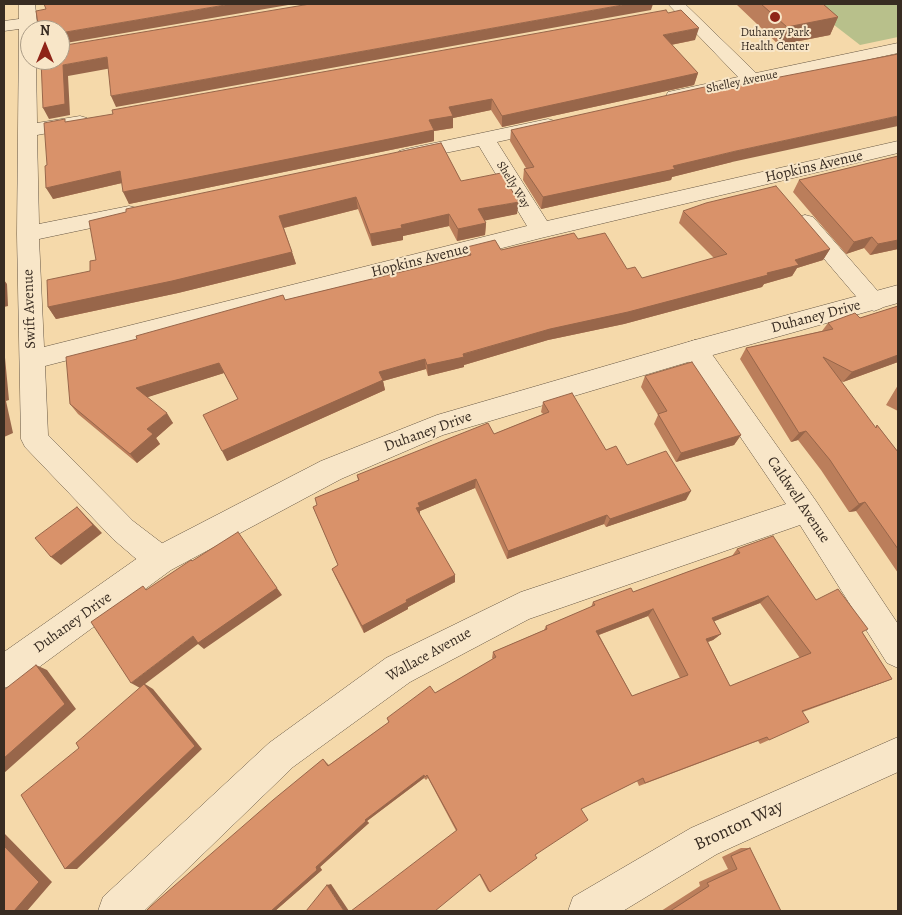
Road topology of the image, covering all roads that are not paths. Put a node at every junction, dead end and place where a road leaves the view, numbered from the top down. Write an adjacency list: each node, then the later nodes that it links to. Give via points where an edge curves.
1 (675, 10): 6 (street)
2 (27, 13): 3 (street)
3 (4, 26)
4 (898, 48): 6 (street, Shelley Avenue)
5 (29, 70): 10 (street, Swift Avenue)
6 (751, 80): 7 (street, Shelley Avenue)
7 (656, 101)
8 (96, 119): 10 (street)
9 (570, 120): 11 (street)
10 (28, 132): 17 (street, Swift Avenue)
11 (485, 139): 13 (street); 16 (street, Shelly Way)
12 (898, 147): 14 (street, Hopkins Avenue)
13 (388, 159)
14 (779, 192): 16 (street, Hopkins Avenue); 18 (street)
15 (144, 210): 17 (street)
16 (541, 230): 20 (street, Hopkins Avenue)
17 (28, 234): 20 (street, Swift Avenue)
18 (886, 298): 19 (street, Duhaney Drive)
19 (695, 350): 21 (street, Caldwell Avenue); 22 (street, Duhaney Drive, via 437,426 332,470)
20 (32, 360): 22 (street, Swift Avenue, via 35,439 123,530)
21 (806, 510): 23 (street, Caldwell Avenue); 26 (street, Wallace Avenue, via 520,607 398,670 281,755)
22 (160, 560): 24 (street, Duhaney Drive)
23 (898, 652)
24 (4, 672)
25 (898, 754): 27 (street, Bronton Way, via 704,840)
26 (117, 911)
27 (587, 911)

